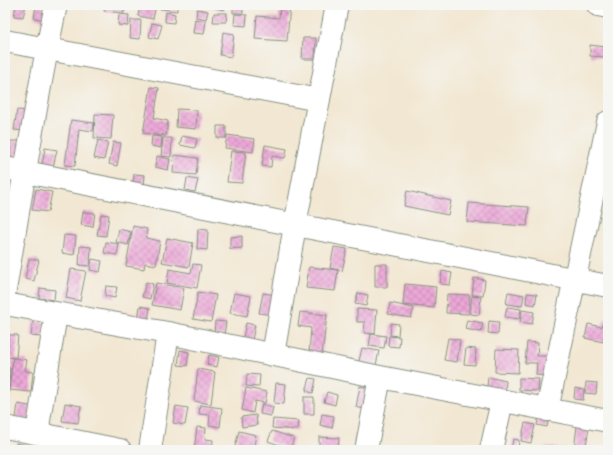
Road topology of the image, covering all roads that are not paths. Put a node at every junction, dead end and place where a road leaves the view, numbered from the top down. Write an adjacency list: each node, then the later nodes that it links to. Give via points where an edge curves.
1 (56, 5): 6 (street)
2 (337, 5): 7 (street)
3 (598, 5): 4 (street)
4 (608, 7)
5 (5, 41): 6 (street)
6 (47, 49): 7 (street); 9 (street)
7 (319, 100): 10 (street)
8 (608, 122): 11 (street)
9 (15, 170): 10 (street); 13 (street)
10 (295, 225): 11 (street); 17 (street)
11 (575, 280): 12 (street); 20 (street)
12 (608, 286)
13 (5, 290)
14 (5, 304): 15 (street)
15 (56, 314): 16 (street); 23 (street)
16 (168, 332): 17 (street); 25 (street)
17 (273, 355): 18 (street)
18 (380, 377): 19 (street); 26 (street)
19 (502, 401): 20 (street); 27 (street)
20 (547, 410): 21 (street)
21 (608, 421)
22 (5, 427): 23 (street)
23 (37, 433): 24 (street)
24 (120, 450)
25 (150, 450)
26 (366, 450)
27 (491, 450)

